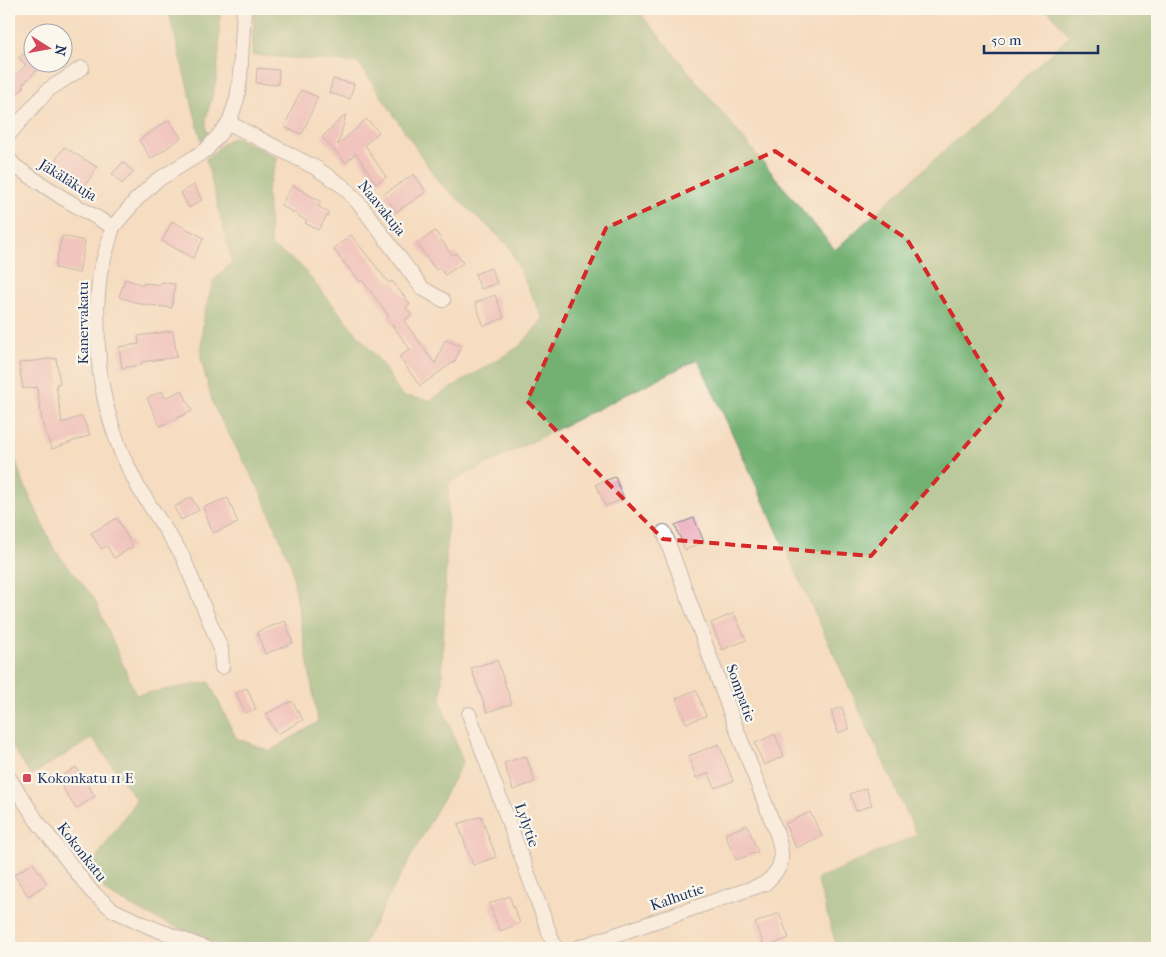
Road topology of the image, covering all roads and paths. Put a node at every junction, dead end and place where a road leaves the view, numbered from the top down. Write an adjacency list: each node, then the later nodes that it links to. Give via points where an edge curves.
1 (244, 9): 3 (street, Kanervakatu, via 238,99)
2 (82, 68): 4 (street, via 48,90)
3 (230, 123): 6 (street, Kanervakatu, via 206,150 156,181); 7 (street, Naavakuja, via 316,168 344,187 362,206 422,288)
4 (9, 134)
5 (9, 158): 6 (street, Jäkäläkuja, via 16,167)
6 (113, 227): 9 (street, Kanervakatu, via 100,272 97,306 98,356 105,401 121,452 138,486 182,555 221,649)
7 (443, 300)
8 (664, 532): 12 (street, Sompatie, via 777,834 782,852)
9 (222, 667)
10 (469, 714): 14 (street, Lylytie)
11 (9, 778): 13 (street, Kokonkatu, via 90,891 113,910)
12 (780, 866): 15 (street, Kalhutie, via 764,884)
13 (205, 948)
14 (554, 948)
15 (577, 948)

